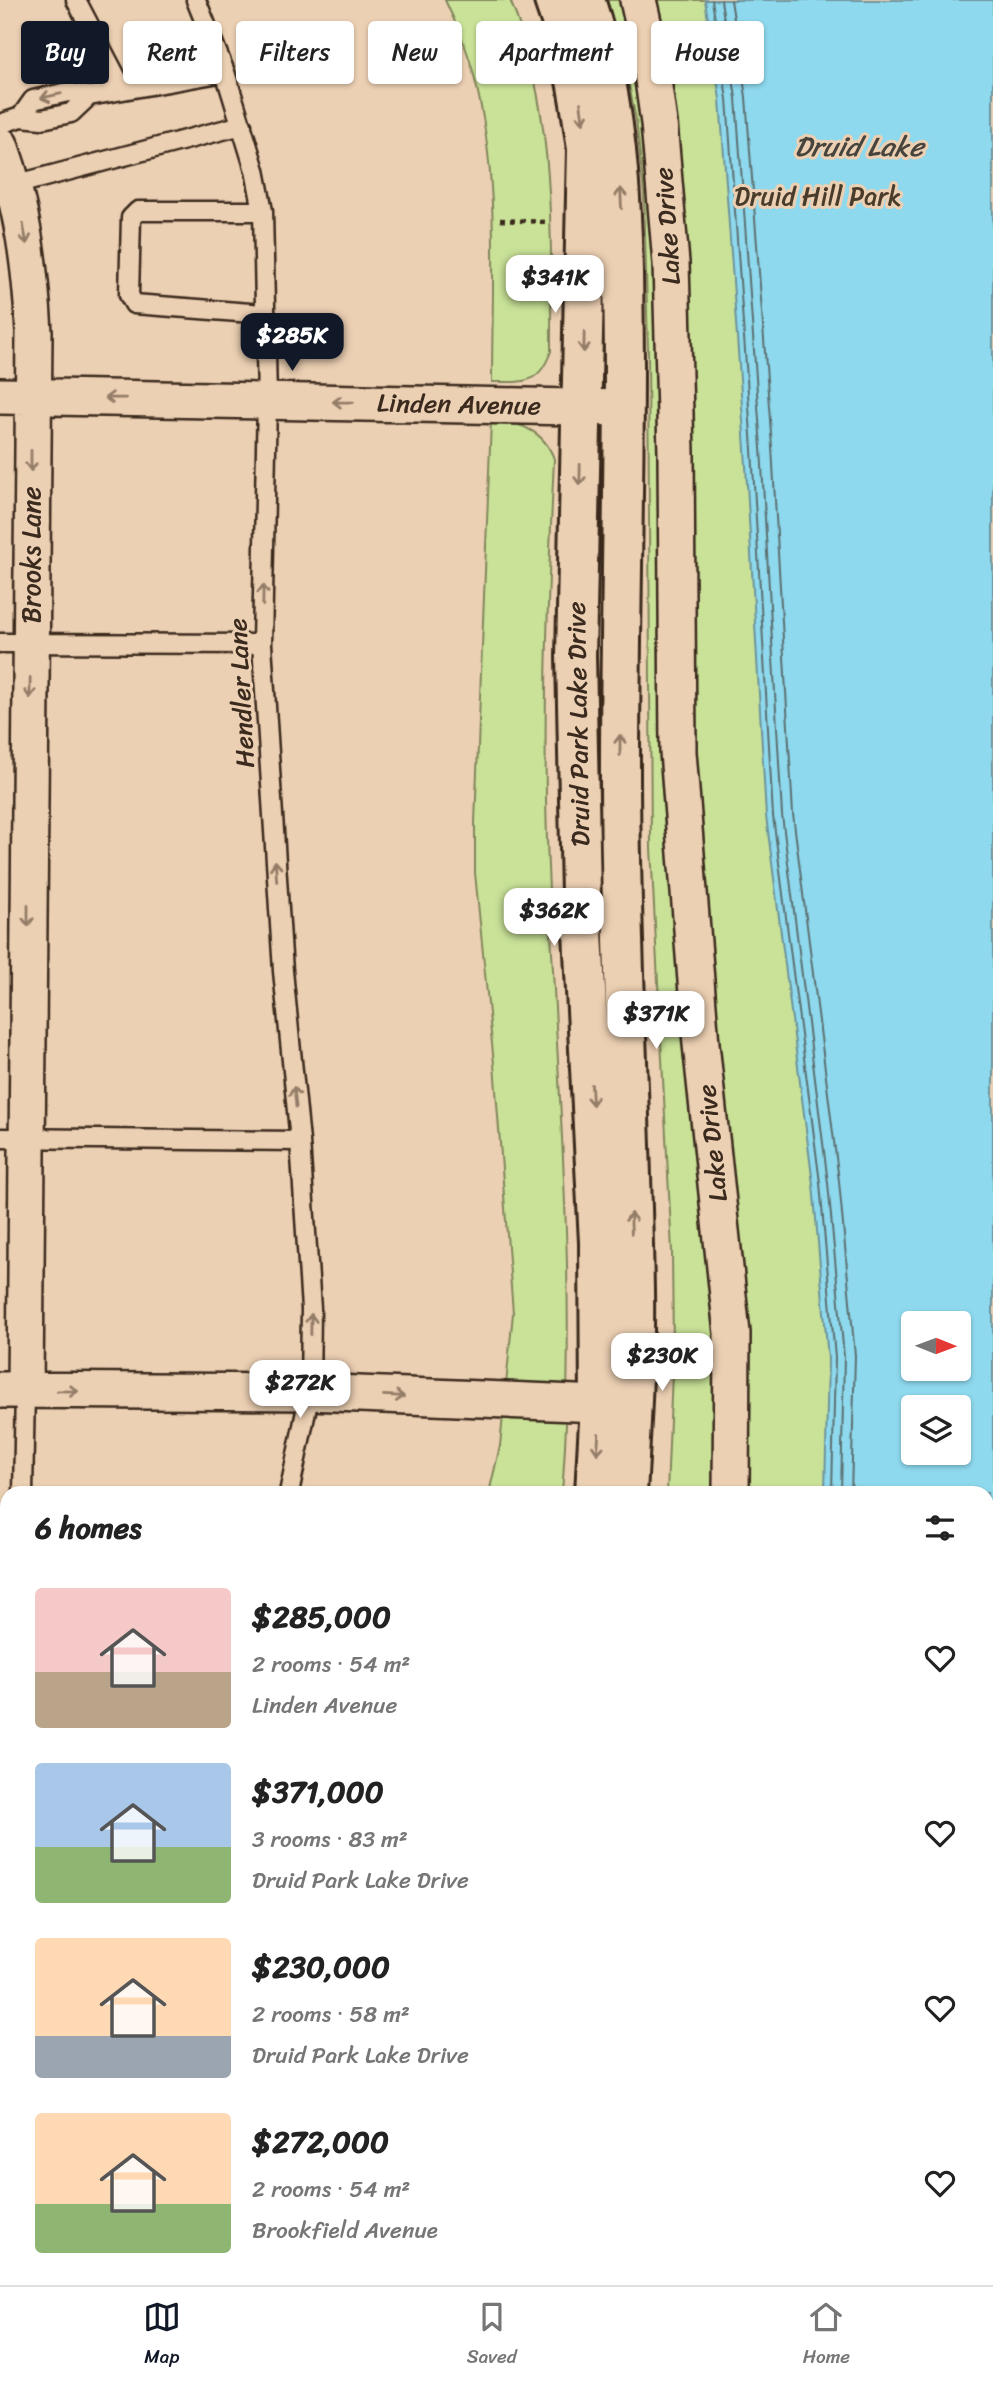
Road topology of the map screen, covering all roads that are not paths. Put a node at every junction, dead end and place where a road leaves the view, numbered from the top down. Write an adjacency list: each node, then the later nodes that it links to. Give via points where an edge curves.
1 (76, 0): 7 (lane)
2 (196, 0): 6 (lane, Hendler Lane)
3 (554, 0): 14 (main road, Druid Park Lake Drive, one-way to 14, via 578,85 587,149)
4 (584, 0): 15 (main road, Druid Park Lake Drive, one-way to 4, via 620,166 608,89)
5 (638, 0): 27 (street, Lake Drive, via 659,123 670,250 678,752 701,1044 732,1333)
6 (225, 72): 7 (lane); 8 (lane, Hendler Lane)
7 (123, 90): 9 (lane, via 89,96 68,92 33,100)
8 (242, 125): 9 (lane); 10 (lane, Hendler Lane)
9 (6, 146): 12 (street, Brooks Lane, one-way to 12, via 25,232 34,332)
10 (263, 211): 11 (lane, Hendler Lane); 11 (lane, via 138,211 131,218 130,295 134,304)
11 (264, 314): 13 (lane, Hendler Lane)
12 (16, 396): 13 (street, Linden Avenue, one-way to 12); 16 (street, Brooks Lane, one-way to 16)
13 (267, 400): 14 (street, Linden Avenue, one-way to 13); 17 (lane, Hendler Lane, one-way to 13)
14 (582, 407): 15 (street, Linden Avenue); 22 (main road, Druid Park Lake Drive, one-way to 22, via 576,656 581,894 599,1242)
15 (624, 408): 26 (main road, Druid Park Lake Drive, one-way to 15, via 634,1291 620,813)
16 (15, 643): 17 (lane); 18 (street, Brooks Lane, one-way to 18)
17 (262, 644): 19 (lane, Hendler Lane, one-way to 17, via 283,971)
18 (13, 1138): 19 (lane); 20 (street, Brooks Lane)
19 (300, 1141): 21 (lane, Hendler Lane, one-way to 19, via 311,1310)
20 (12, 1390): 21 (street, one-way to 21); 23 (lane)
21 (310, 1392): 22 (street, one-way to 22); 24 (lane, Hendler Lane)
22 (600, 1404): 25 (main road, Druid Park Lake Drive, one-way to 25)
23 (22, 1486)
24 (290, 1486)
25 (594, 1486)
26 (627, 1486)
27 (731, 1486)

